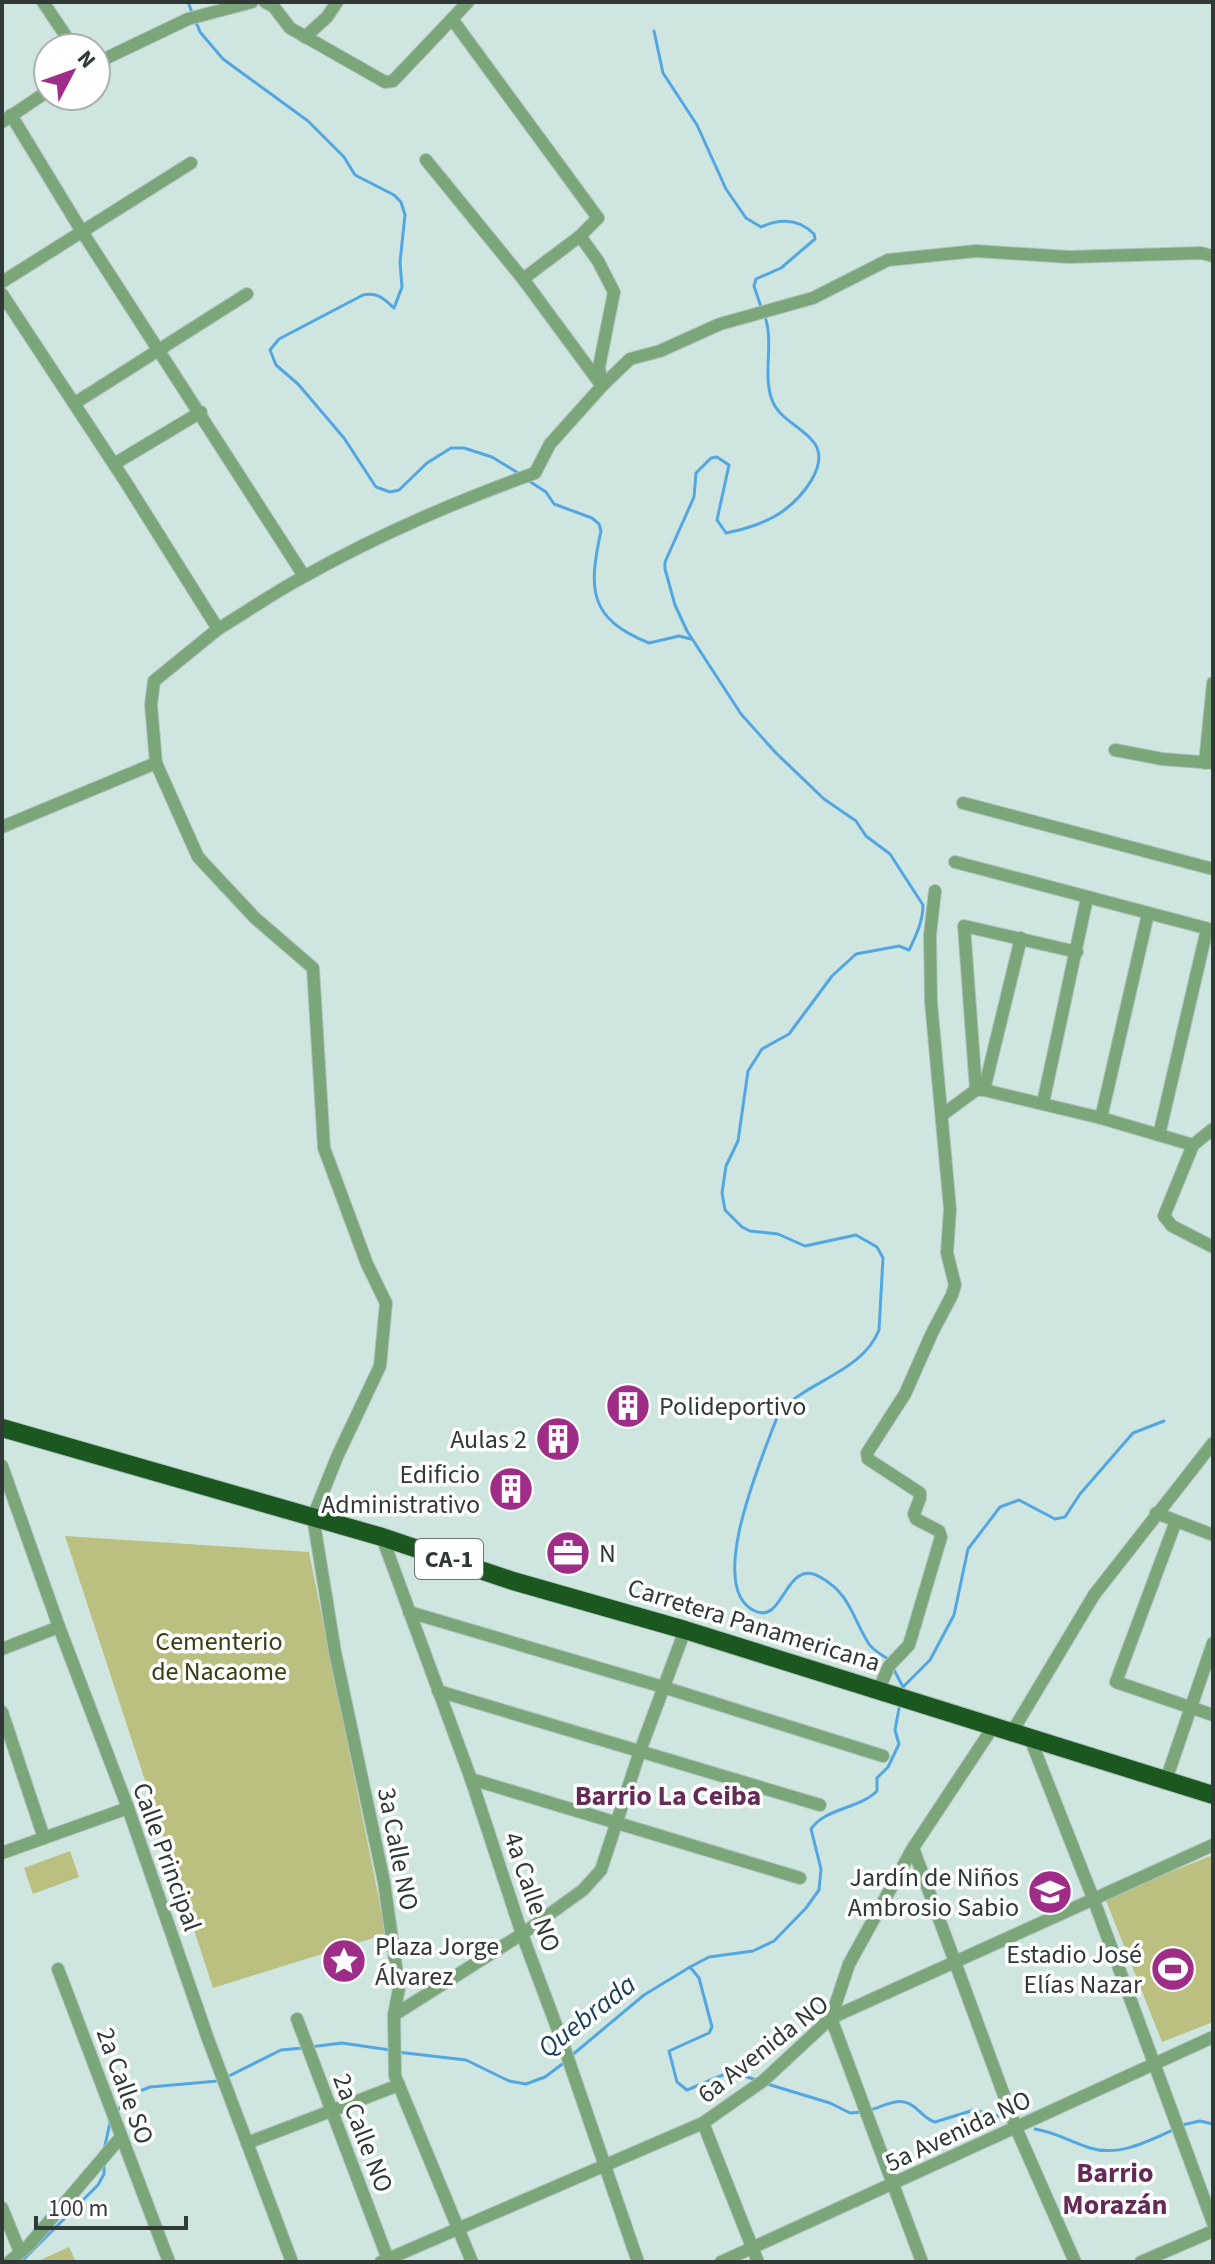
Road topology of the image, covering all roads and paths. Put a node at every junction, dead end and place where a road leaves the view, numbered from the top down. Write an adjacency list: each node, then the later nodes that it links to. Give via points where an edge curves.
1 (43, 2): 7 (street)
2 (252, 2): 9 (street, via 188,19)
3 (265, 2): 8 (street)
4 (337, 2): 8 (street)
5 (468, 2): 6 (street)
6 (452, 19): 8 (street, via 393,81 385,82); 15 (street, via 598,218)
7 (63, 32)
8 (305, 37)
9 (112, 55)
10 (32, 101): 11 (street)
11 (6, 118): 14 (street)
12 (426, 160): 17 (street)
13 (191, 163): 14 (street)
14 (81, 230): 18 (street); 21 (street)
15 (580, 236): 17 (street); 22 (street, via 614,292 599,367)
16 (1213, 256): 22 (street, via 1069,257 976,251 888,260 813,298 720,324 630,359)
17 (523, 279): 22 (street)
18 (2, 282)
19 (2, 294): 23 (street)
20 (247, 294): 21 (street)
21 (159, 350): 23 (street); 24 (street)
22 (602, 386): 26 (street, via 550,444 535,473 396,529)
23 (75, 403): 25 (street)
24 (201, 412): 25 (street); 26 (street)
25 (114, 464): 27 (street)
26 (304, 576): 27 (street)
27 (218, 629): 30 (street, via 154,681)
28 (1213, 683): 31 (street)
29 (1115, 750): 31 (street)
30 (156, 763): 33 (street); 55 (street, via 198,857 255,918 313,968 324,1148 386,1303 380,1366)
31 (1209, 763)
32 (963, 803): 35 (street)
33 (2, 827)
34 (955, 862): 37 (street)
35 (1213, 869)
36 (935, 891): 44 (street, via 931,1002)
37 (1087, 898): 38 (street); 41 (street)
38 (1148, 914): 39 (street); 45 (street)
39 (1210, 930): 47 (street)
40 (1021, 938): 41 (street); 42 (street); 42 (street, via 964,926)
41 (1077, 952): 43 (street)
42 (980, 1090): 43 (street); 44 (street)
43 (1043, 1103): 45 (street)
44 (942, 1115): 66 (street, via 950,1209 947,1253 955,1285 905,1394 867,1453 868,1459 920,1493 916,1519 941,1537 909,1645 889,1666)
45 (1101, 1118): 47 (street)
46 (1213, 1129): 48 (street)
47 (1159, 1135): 48 (street)
48 (1193, 1145): 49 (street, via 1164,1216 1172,1226)
49 (1213, 1247)
50 (2, 1428): 55 (highway, Carretera Panamericana / CA-1)
51 (1213, 1443): 54 (street)
52 (2, 1466): 53 (street, Calle Principal)
53 (5, 1486): 60 (street, Calle Principal)
54 (1156, 1513): 56 (street); 71 (street, via 1078,1619)
55 (313, 1517): 58 (highway, Carretera Panamericana / CA-1); 90 (street, 3a Calle NO, via 335,1652 384,1882 399,1988)
56 (1176, 1521): 57 (street); 67 (street, via 1116,1682)
57 (1213, 1535)
58 (382, 1537): 59 (street, 4a Calle NO); 61 (highway, Carretera Panamericana / CA-1)
59 (409, 1612): 64 (street); 65 (street, 4a Calle NO)
60 (59, 1627): 63 (street); 79 (street, Calle Principal)
61 (685, 1630): 64 (street); 66 (highway, Carretera Panamericana / CA-1)
62 (1213, 1643): 67 (street)
63 (2, 1649)
64 (663, 1687): 72 (street); 74 (street)
65 (438, 1691): 72 (street); 75 (street, 4a Calle NO)
66 (893, 1695): 70 (highway, Carretera Panamericana / CA-1)
67 (1190, 1707): 69 (street); 76 (street)
68 (2, 1712): 73 (street)
69 (1213, 1715)
70 (993, 1727): 71 (highway, Carretera Panamericana / CA-1); 83 (street)
71 (1021, 1735): 76 (highway, Carretera Panamericana / CA-1); 86 (street)
72 (640, 1751): 78 (street); 80 (street)
73 (8, 1753): 81 (street)
74 (883, 1756)
75 (471, 1779): 80 (street); 87 (street, 4a Calle NO)
76 (1166, 1780): 77 (highway, Carretera Panamericana / CA-1)
77 (1213, 1795)
78 (820, 1805)
79 (128, 1808): 81 (street); 100 (street, Calle Principal)
80 (616, 1822): 85 (street); 87 (street, via 601,1870 583,1890)
81 (44, 1838): 84 (street)
82 (1213, 1845): 86 (street, 6a Avenida NO)
83 (913, 1848): 88 (street); 91 (street, via 849,1964)
84 (2, 1853)
85 (800, 1878)
86 (1093, 1898): 88 (street, 6a Avenida NO); 94 (street)
87 (522, 1934): 90 (street); 101 (street, 4a Calle NO)
88 (956, 1961): 91 (street, 6a Avenida NO); 98 (street)
89 (58, 1969): 99 (street, 2a Calle SO)
90 (394, 2015): 95 (street, 3a Calle NO)
91 (831, 2018): 97 (street, 6a Avenida NO, via 763,2081); 102 (street)
92 (297, 2019): 96 (street, 2a Calle NO)
93 (1213, 2037): 94 (street, 5a Avenida NO)
94 (1155, 2062): 98 (street, 5a Avenida NO); 104 (street)
95 (399, 2085): 96 (street); 105 (street, 3a Calle NO)
96 (331, 2111): 100 (street); 109 (street, 2a Calle NO)
97 (703, 2123): 101 (street, 6a Avenida NO); 107 (street)
98 (1016, 2128): 102 (street, 5a Avenida NO); 118 (street)
99 (120, 2138): 108 (street); 111 (street, 2a Calle SO)
100 (247, 2143): 112 (street, Calle Principal)
101 (606, 2164): 105 (street, 6a Avenida NO); 114 (street, 4a Calle NO)
102 (893, 2185): 107 (street, 5a Avenida NO); 117 (street)
103 (2, 2208): 108 (street)
104 (1213, 2223)
105 (459, 2228): 109 (street, 6a Avenida NO); 113 (street, 3a Calle NO)
106 (1213, 2231): 119 (street)
107 (752, 2248): 115 (street, 5a Avenida NO); 116 (street)
108 (20, 2252): 110 (street)
109 (386, 2261)
110 (9, 2262)
111 (169, 2262)
112 (292, 2262)
113 (472, 2262)
114 (638, 2262)
115 (721, 2262)
116 (758, 2262)
117 (922, 2262)
118 (1075, 2262)
119 (1141, 2262)

